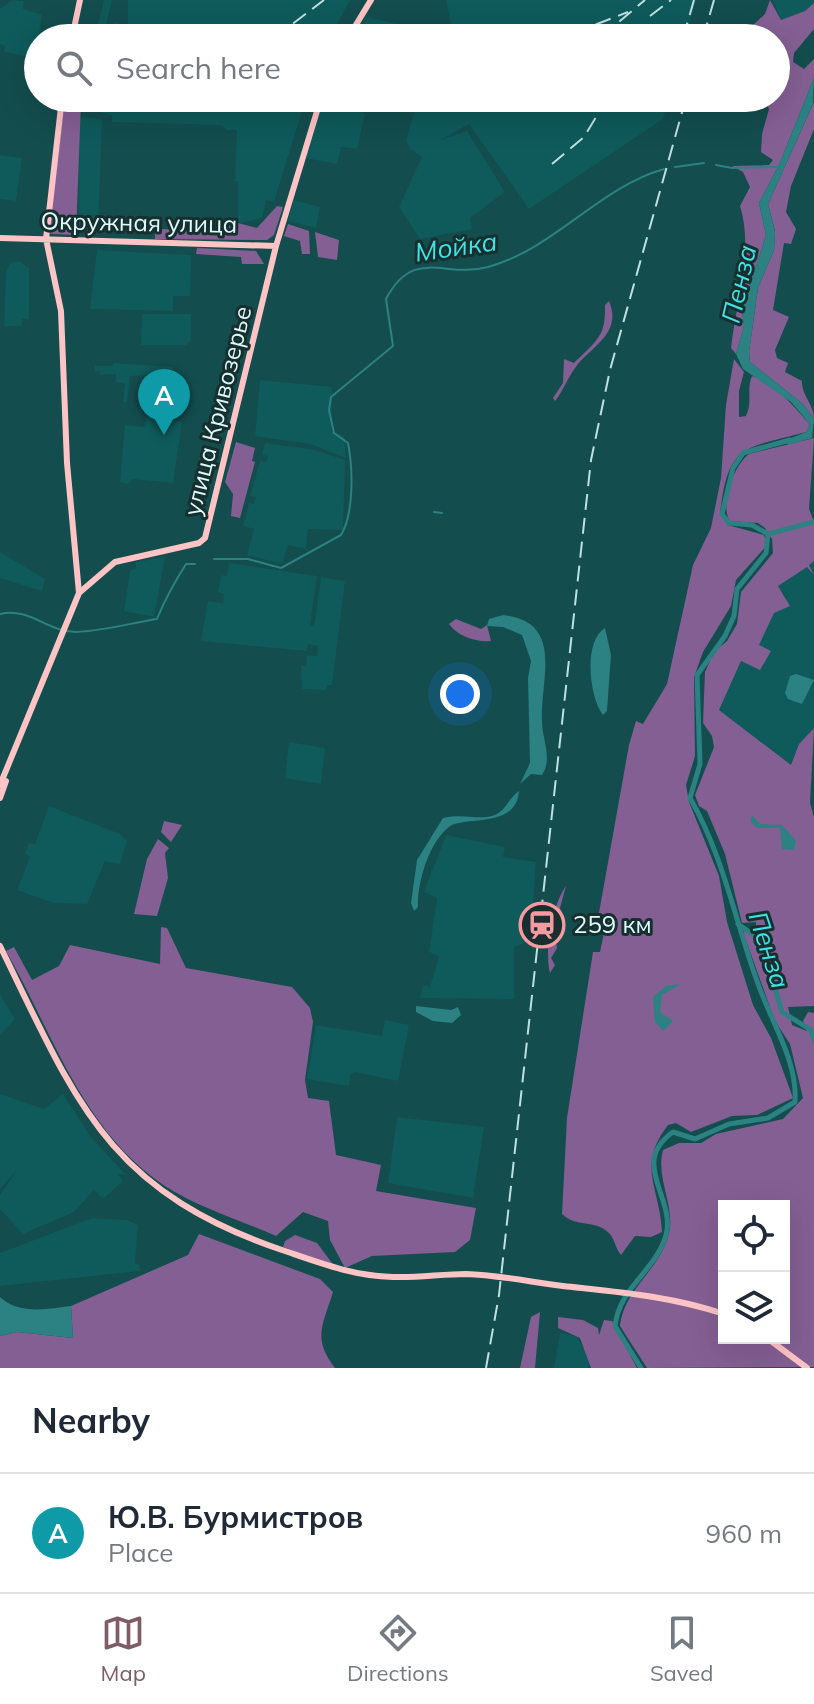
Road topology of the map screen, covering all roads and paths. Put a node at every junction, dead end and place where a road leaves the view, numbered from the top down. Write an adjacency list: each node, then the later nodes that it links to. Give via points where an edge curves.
1 (80, 0): 3 (main road)
2 (371, 0): 4 (main road)
3 (75, 24)
4 (356, 24)
5 (60, 112): 8 (main road)
6 (317, 112): 9 (main road)
7 (0, 238): 8 (main road, Окружная улица)
8 (46, 239): 9 (main road, Окружная улица); 10 (main road, via 60,299)
9 (276, 246): 10 (main road, улица Кривозерье, via 205,538 115,562)
10 (79, 593): 11 (main road)
11 (12, 759): 12 (main road); 13 (main road)
12 (0, 785)
13 (0, 798)
14 (0, 946): 16 (main road, via 65,1079 94,1123 141,1175)
15 (0, 953): 16 (main road, via 84,1116 139,1177)
16 (194, 1213): 17 (main road, via 248,1242 341,1275 392,1280 484,1277 652,1298)
17 (718, 1314)
18 (778, 1344): 19 (main road)
19 (808, 1367)

